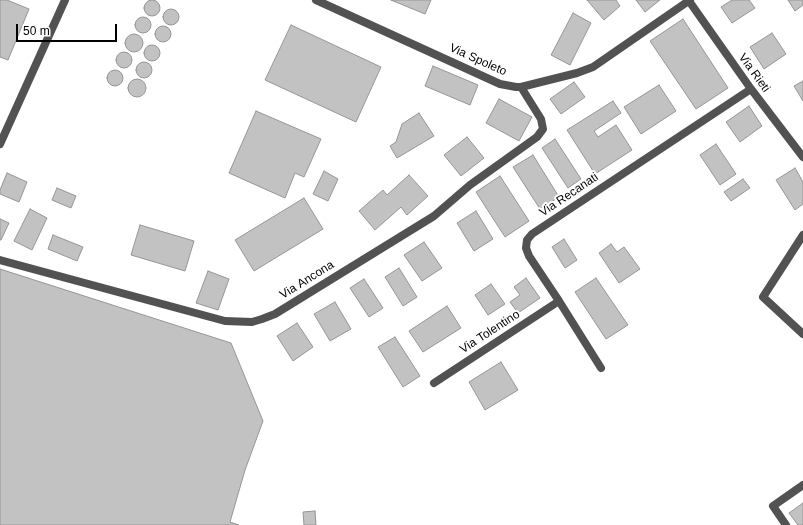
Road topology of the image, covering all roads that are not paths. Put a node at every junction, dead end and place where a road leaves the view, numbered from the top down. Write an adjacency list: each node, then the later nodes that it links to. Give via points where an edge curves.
1 (65, 0): 6 (street)
2 (316, 0): 4 (street, Via Spoleto, via 500,84)
3 (689, 0): 4 (street, Via Spoleto, via 593,67); 5 (street, Via Rieti)
4 (521, 87): 9 (street, Via Ancona, via 541,119 542,129 538,137 476,181 434,216 275,314 262,319 252,322 226,320)
5 (751, 89): 7 (street, Via Rieti); 10 (street, Via Recanati, via 529,237 526,244 527,252)
6 (0, 144)
7 (803, 157)
8 (803, 235): 11 (street, via 763,297)
9 (0, 260)
10 (559, 301): 12 (street, Via Recanati); 13 (street, Via Tolentino)
11 (803, 334)
12 (601, 368)
13 (434, 383)
14 (803, 485): 15 (street, via 773,506)
15 (786, 525)

